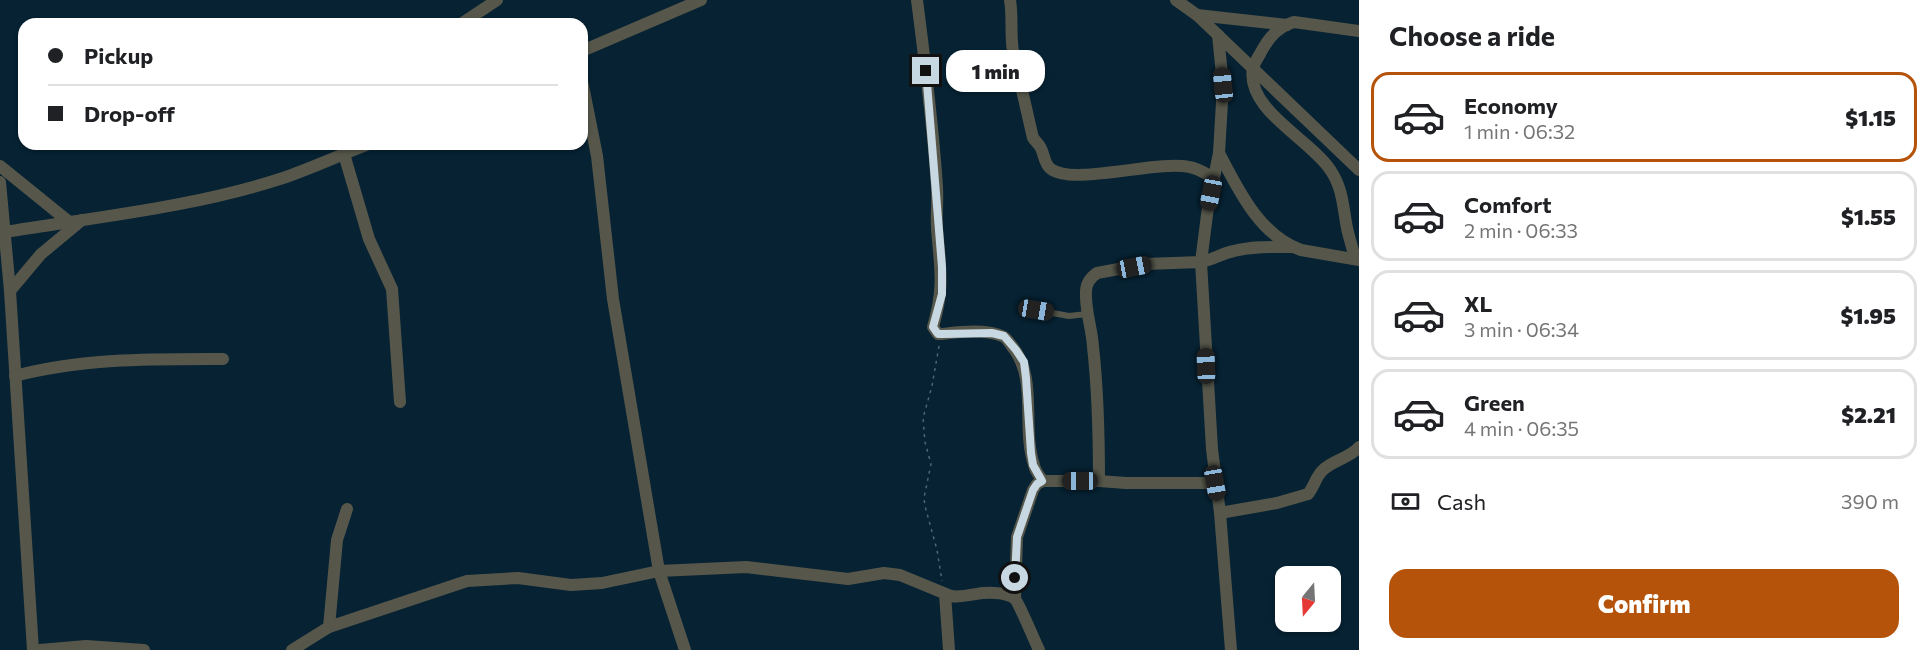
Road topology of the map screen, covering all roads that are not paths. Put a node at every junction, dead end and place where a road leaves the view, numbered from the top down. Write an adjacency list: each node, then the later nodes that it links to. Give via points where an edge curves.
1 (497, 0): 7 (street)
2 (701, 0): 11 (street)
3 (917, 0): 34 (street, via 942,267 942,294 933,327 938,334 1004,336 1016,350 1024,362 1032,459)
4 (1010, 0): 19 (street, via 1013,51 1033,138 1046,165 1066,176 1187,166)
5 (1176, 0): 6 (street)
6 (1192, 8): 8 (street); 10 (street)
7 (470, 18)
8 (1287, 25): 9 (street, via 1294,22); 12 (street, via 1271,37)
9 (1359, 32)
10 (1218, 35): 12 (street); 16 (street, via 1223,85)
11 (588, 48)
12 (1253, 69): 18 (street); 25 (street, via 1261,101 1330,169 1343,199)
13 (588, 111): 39 (street, via 613,298)
14 (345, 150): 21 (street, via 300,171 253,186)
15 (347, 150): 32 (street, via 369,238 392,289)
16 (1219, 153): 19 (street); 24 (street, via 1249,208)
17 (0, 166): 22 (street)
18 (1359, 170)
19 (1214, 178): 26 (street)
20 (0, 182): 23 (street)
21 (83, 219): 22 (street); 27 (street, via 41,254)
22 (68, 221): 23 (street)
23 (5, 232): 27 (street)
24 (1293, 247): 25 (street); 26 (street, via 1246,248)
25 (1357, 259)
26 (1201, 262): 29 (street, via 1146,264 1097,273 1086,289); 36 (street)
27 (10, 291): 31 (street)
28 (1036, 310): 29 (lane, via 1069,316)
29 (1087, 314): 35 (street, via 1096,384)
30 (223, 359): 31 (street, via 99,362)
31 (15, 376): 43 (street)
32 (399, 402)
33 (1359, 448): 38 (street, via 1324,468 1308,494)
34 (1042, 481): 35 (street); 41 (street, via 1033,490 1017,537)
35 (1099, 481): 36 (street)
36 (1215, 483): 38 (street)
37 (347, 508): 42 (street, via 337,540)
38 (1220, 513): 50 (street)
39 (659, 571): 40 (street, via 746,567 848,579 884,573 900,575); 42 (street, via 571,585 519,578 467,581); 47 (street)
40 (945, 594): 41 (street, via 957,597 996,593); 48 (street)
41 (1015, 599): 49 (street)
42 (329, 627): 46 (street)
43 (33, 650)
44 (40, 650): 45 (street, via 86,646)
45 (144, 650)
46 (292, 650)
47 (685, 650)
48 (949, 650)
49 (1039, 650)
50 (1231, 650)

